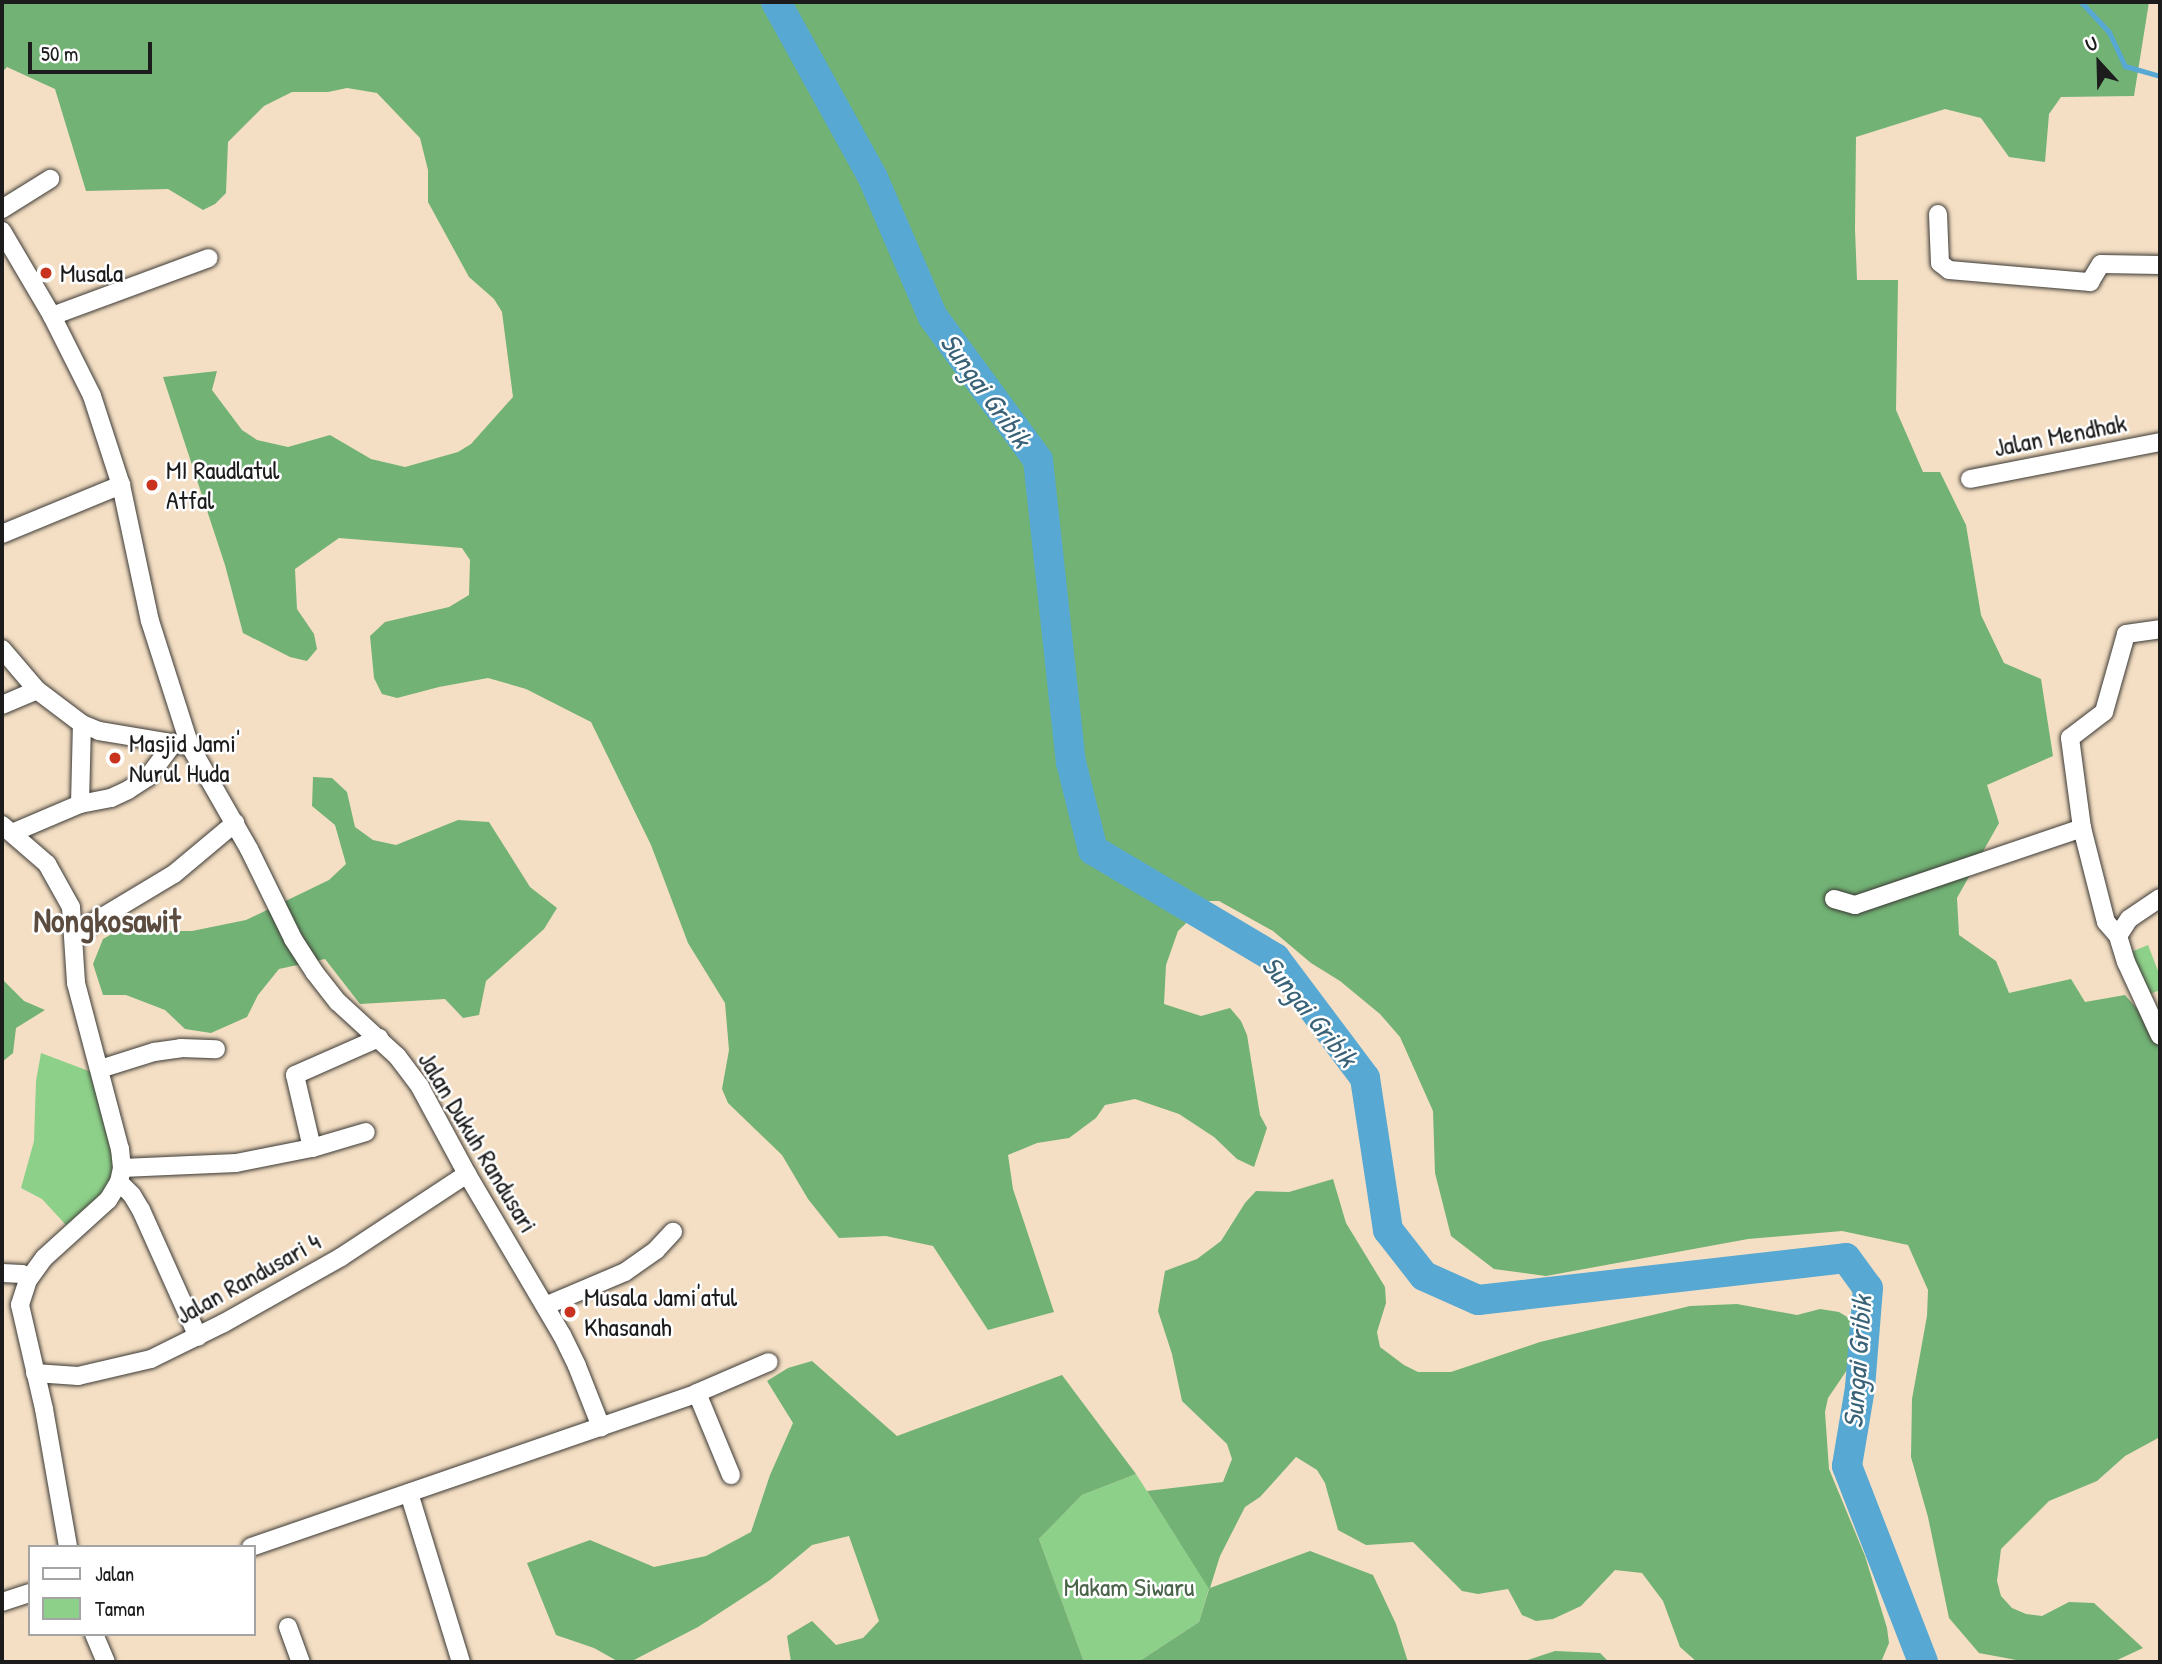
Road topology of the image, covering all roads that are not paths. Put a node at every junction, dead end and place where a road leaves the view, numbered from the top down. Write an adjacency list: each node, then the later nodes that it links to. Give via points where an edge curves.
1 (50, 179): 2 (street)
2 (2, 209)
3 (1938, 214): 6 (street, via 1940,263 1949,270 2090,282 2101,264)
4 (2, 231): 7 (street, Jalan Dukuh Randusari)
5 (209, 258): 7 (street)
6 (2160, 265)
7 (52, 316): 10 (street, Jalan Dukuh Randusari, via 92,396)
8 (2160, 442): 9 (street, Jalan Mendhak)
9 (1970, 479)
10 (121, 485): 11 (street); 17 (street, Jalan Dukuh Randusari)
11 (2, 534)
12 (2160, 629): 20 (street, via 2126,634 2104,712 2070,738)
13 (2, 649): 14 (street)
14 (37, 690): 15 (street); 16 (street)
15 (2, 705)
16 (82, 724): 17 (street); 18 (street)
17 (182, 745): 18 (street, via 148,777 111,797); 19 (street, Jalan Dukuh Randusari)
18 (80, 804): 21 (street)
19 (235, 823): 24 (street, via 173,874); 27 (street, Jalan Dukuh Randusari, via 315,973 338,1002)
20 (2082, 828): 23 (street, via 1855,905); 25 (street, via 2106,922)
21 (7, 829): 24 (street, via 33,849 58,879 71,907)
22 (2160, 898): 25 (street, via 2129,919)
23 (1834, 899)
24 (74, 934): 29 (street, via 76,983)
25 (2118, 936): 26 (street)
26 (2160, 1036)
27 (379, 1038): 31 (street, via 295,1075); 32 (street, Jalan Dukuh Randusari, via 420,1087)
28 (216, 1049): 29 (street, via 154,1052)
29 (100, 1069): 33 (street, via 118,1130)
30 (366, 1132): 31 (street)
31 (312, 1148): 33 (street, via 236,1163)
32 (467, 1174): 37 (street, Jalan Dukuh Randusari); 38 (street, Jalan Randusari 4, via 341,1257)
33 (120, 1175): 36 (street, via 108,1200 44,1258); 38 (street, via 141,1210)
34 (673, 1232): 37 (street, via 625,1272)
35 (2, 1273): 36 (street, via 22,1274)
36 (28, 1280): 40 (street, via 20,1305)
37 (545, 1306): 42 (street, Jalan Dukuh Randusari, via 578,1366)
38 (198, 1337): 40 (street, Jalan Randusari 4, via 151,1359 78,1376)
39 (769, 1362): 41 (street)
40 (35, 1373): 45 (street)
41 (697, 1393): 42 (street); 43 (street)
42 (601, 1427): 44 (street)
43 (731, 1475)
44 (409, 1493): 46 (street); 53 (street)
45 (68, 1545)
46 (256, 1545)
47 (28, 1594): 48 (street)
48 (2, 1602)
49 (288, 1627): 52 (street)
50 (95, 1636): 51 (street)
51 (106, 1662)
52 (302, 1662)
53 (461, 1662)

